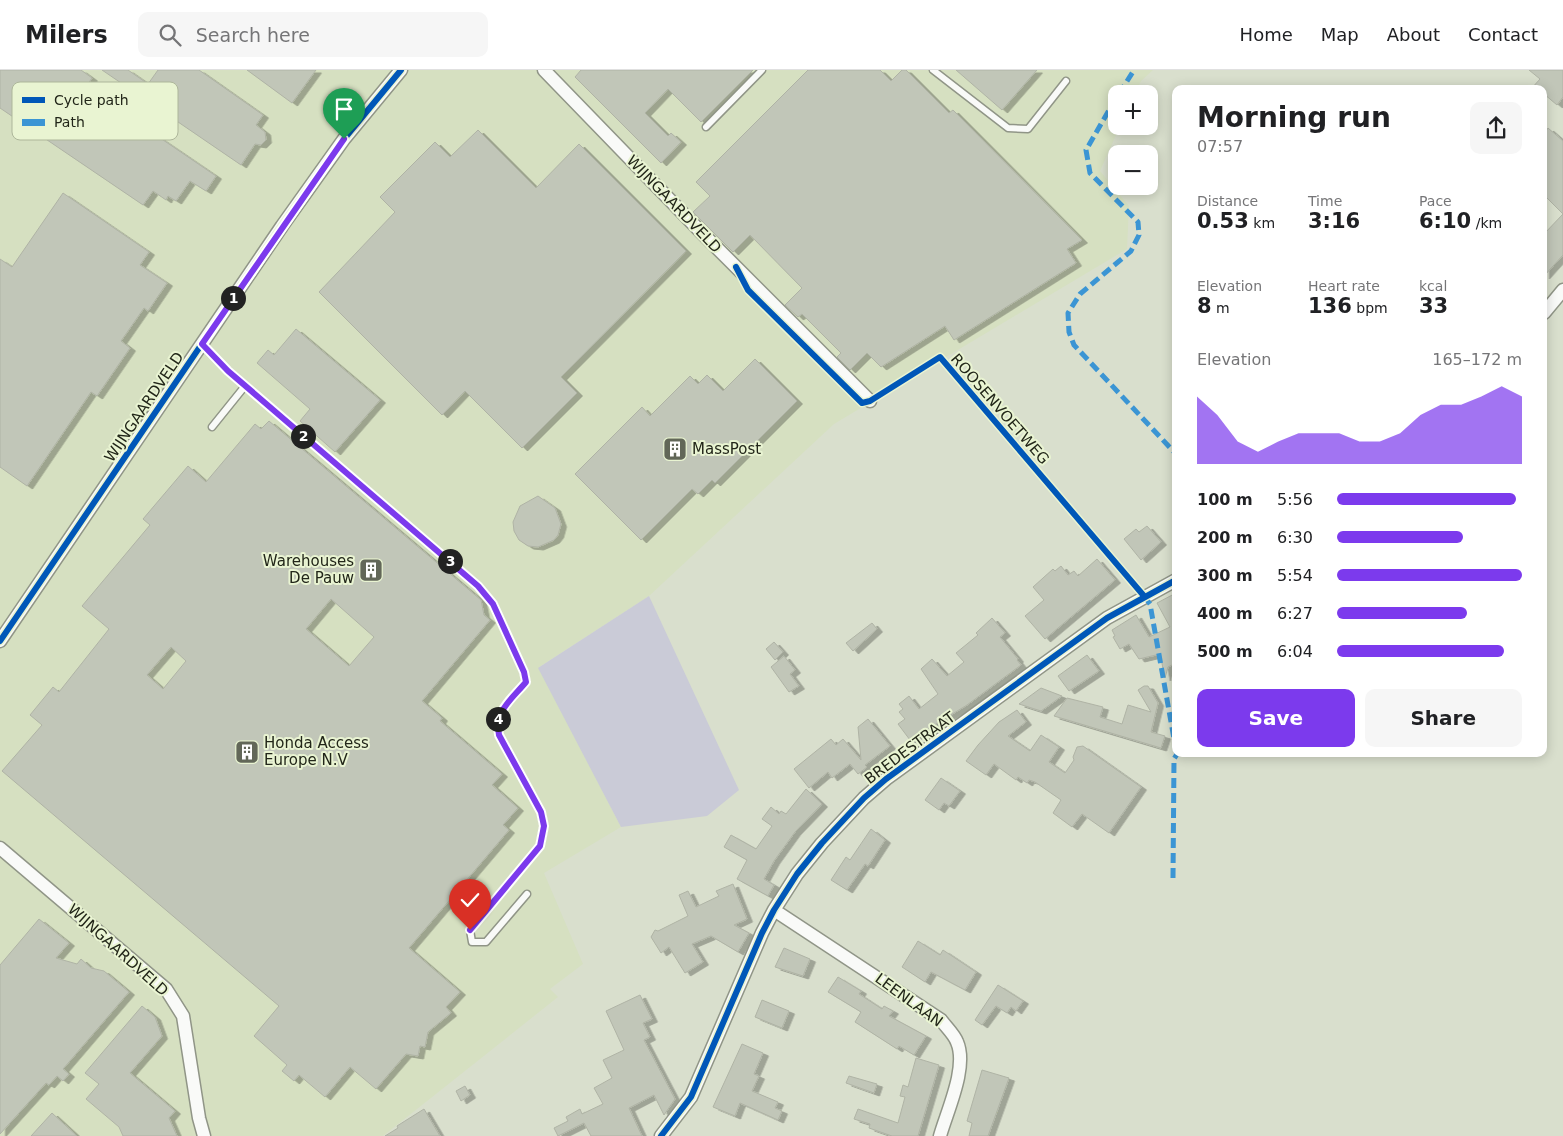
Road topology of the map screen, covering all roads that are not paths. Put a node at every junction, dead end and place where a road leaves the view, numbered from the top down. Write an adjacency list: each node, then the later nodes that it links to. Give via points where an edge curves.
1 (401, 70): 9 (street, WIJNGAARDVELD, via 344,139)
2 (544, 70): 11 (street, WIJNGAARDVELD)
3 (762, 70): 6 (lane)
4 (933, 70): 5 (lane, via 1008,128 1028,129)
5 (1066, 81)
6 (706, 126)
7 (1563, 290): 8 (street)
8 (1547, 309)
9 (202, 344): 10 (lane); 14 (street, WIJNGAARDVELD)
10 (245, 386): 12 (lane); 16 (lane, via 478,586 493,604 526,682 501,712 497,723 499,735 541,812 544,826 540,846 470,930 472,942 486,942)
11 (870, 401)
12 (212, 427)
13 (1172, 582): 17 (street, BREDESTRAAT, via 1107,618 886,779 822,842)
14 (0, 641)
15 (0, 848): 18 (street, WIJNGAARDVELD, via 166,989 183,1016)
16 (527, 894)
17 (774, 910): 19 (street, BREDESTRAAT, via 691,1098); 20 (street, LEENLAAN, via 942,1020 957,1042 961,1060)
18 (204, 1136)
19 (661, 1136)
20 (940, 1136)

